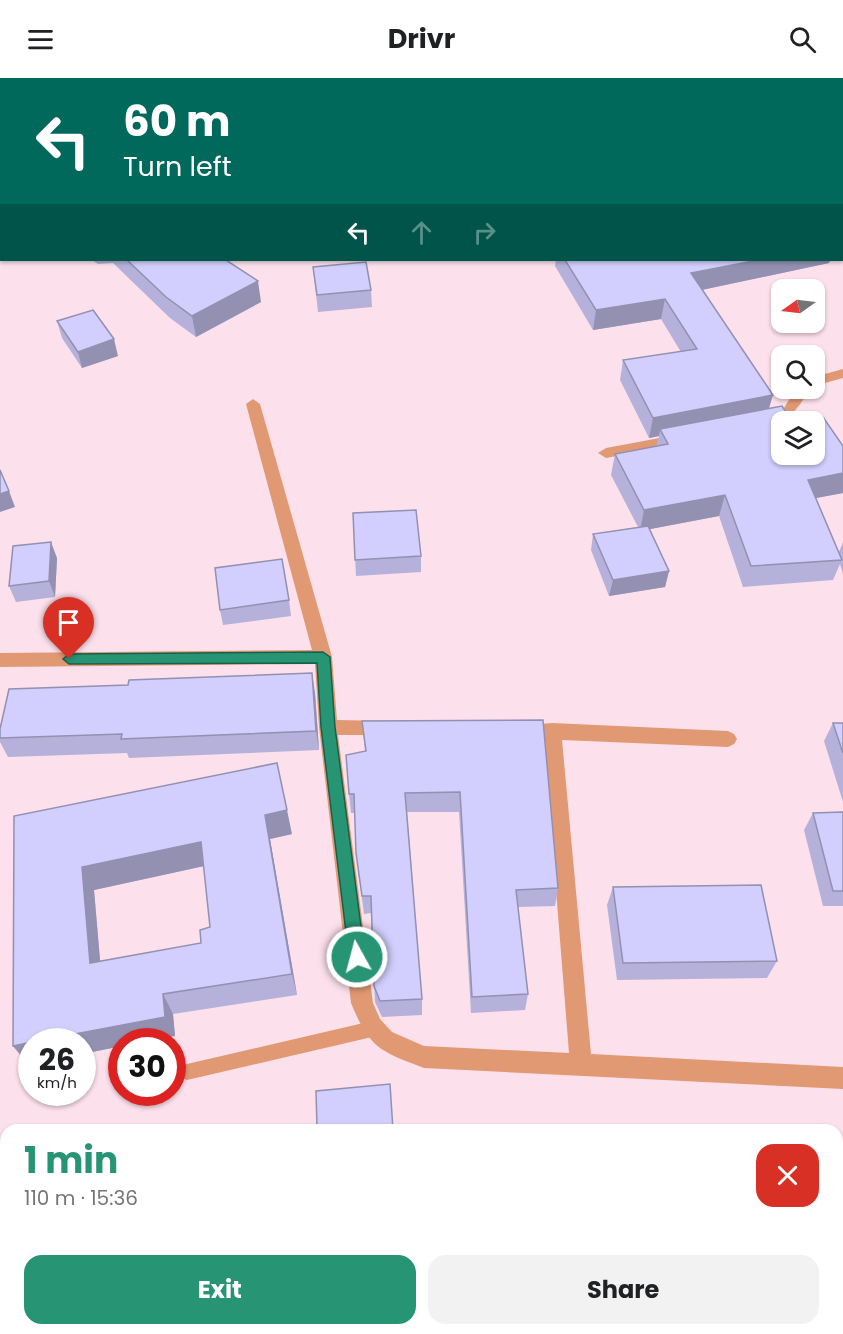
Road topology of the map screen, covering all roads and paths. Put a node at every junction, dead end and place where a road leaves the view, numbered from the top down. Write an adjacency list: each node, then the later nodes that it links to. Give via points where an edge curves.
1 (843, 373): 2 (street)
2 (825, 379)
3 (797, 399): 5 (street, via 789,411 766,424)
4 (253, 404): 8 (street)
5 (743, 428)
6 (698, 436): 7 (street)
7 (606, 453)
8 (323, 657): 9 (street); 10 (street)
9 (0, 660)
10 (328, 727): 11 (street); 15 (street, via 362,1002)
11 (411, 729)
12 (505, 730): 13 (street)
13 (552, 731): 14 (street); 16 (street)
14 (728, 739)
15 (372, 1029): 16 (street, via 386,1042 424,1057); 17 (lane)
16 (581, 1065): 18 (street)
17 (187, 1072)
18 (843, 1078)

